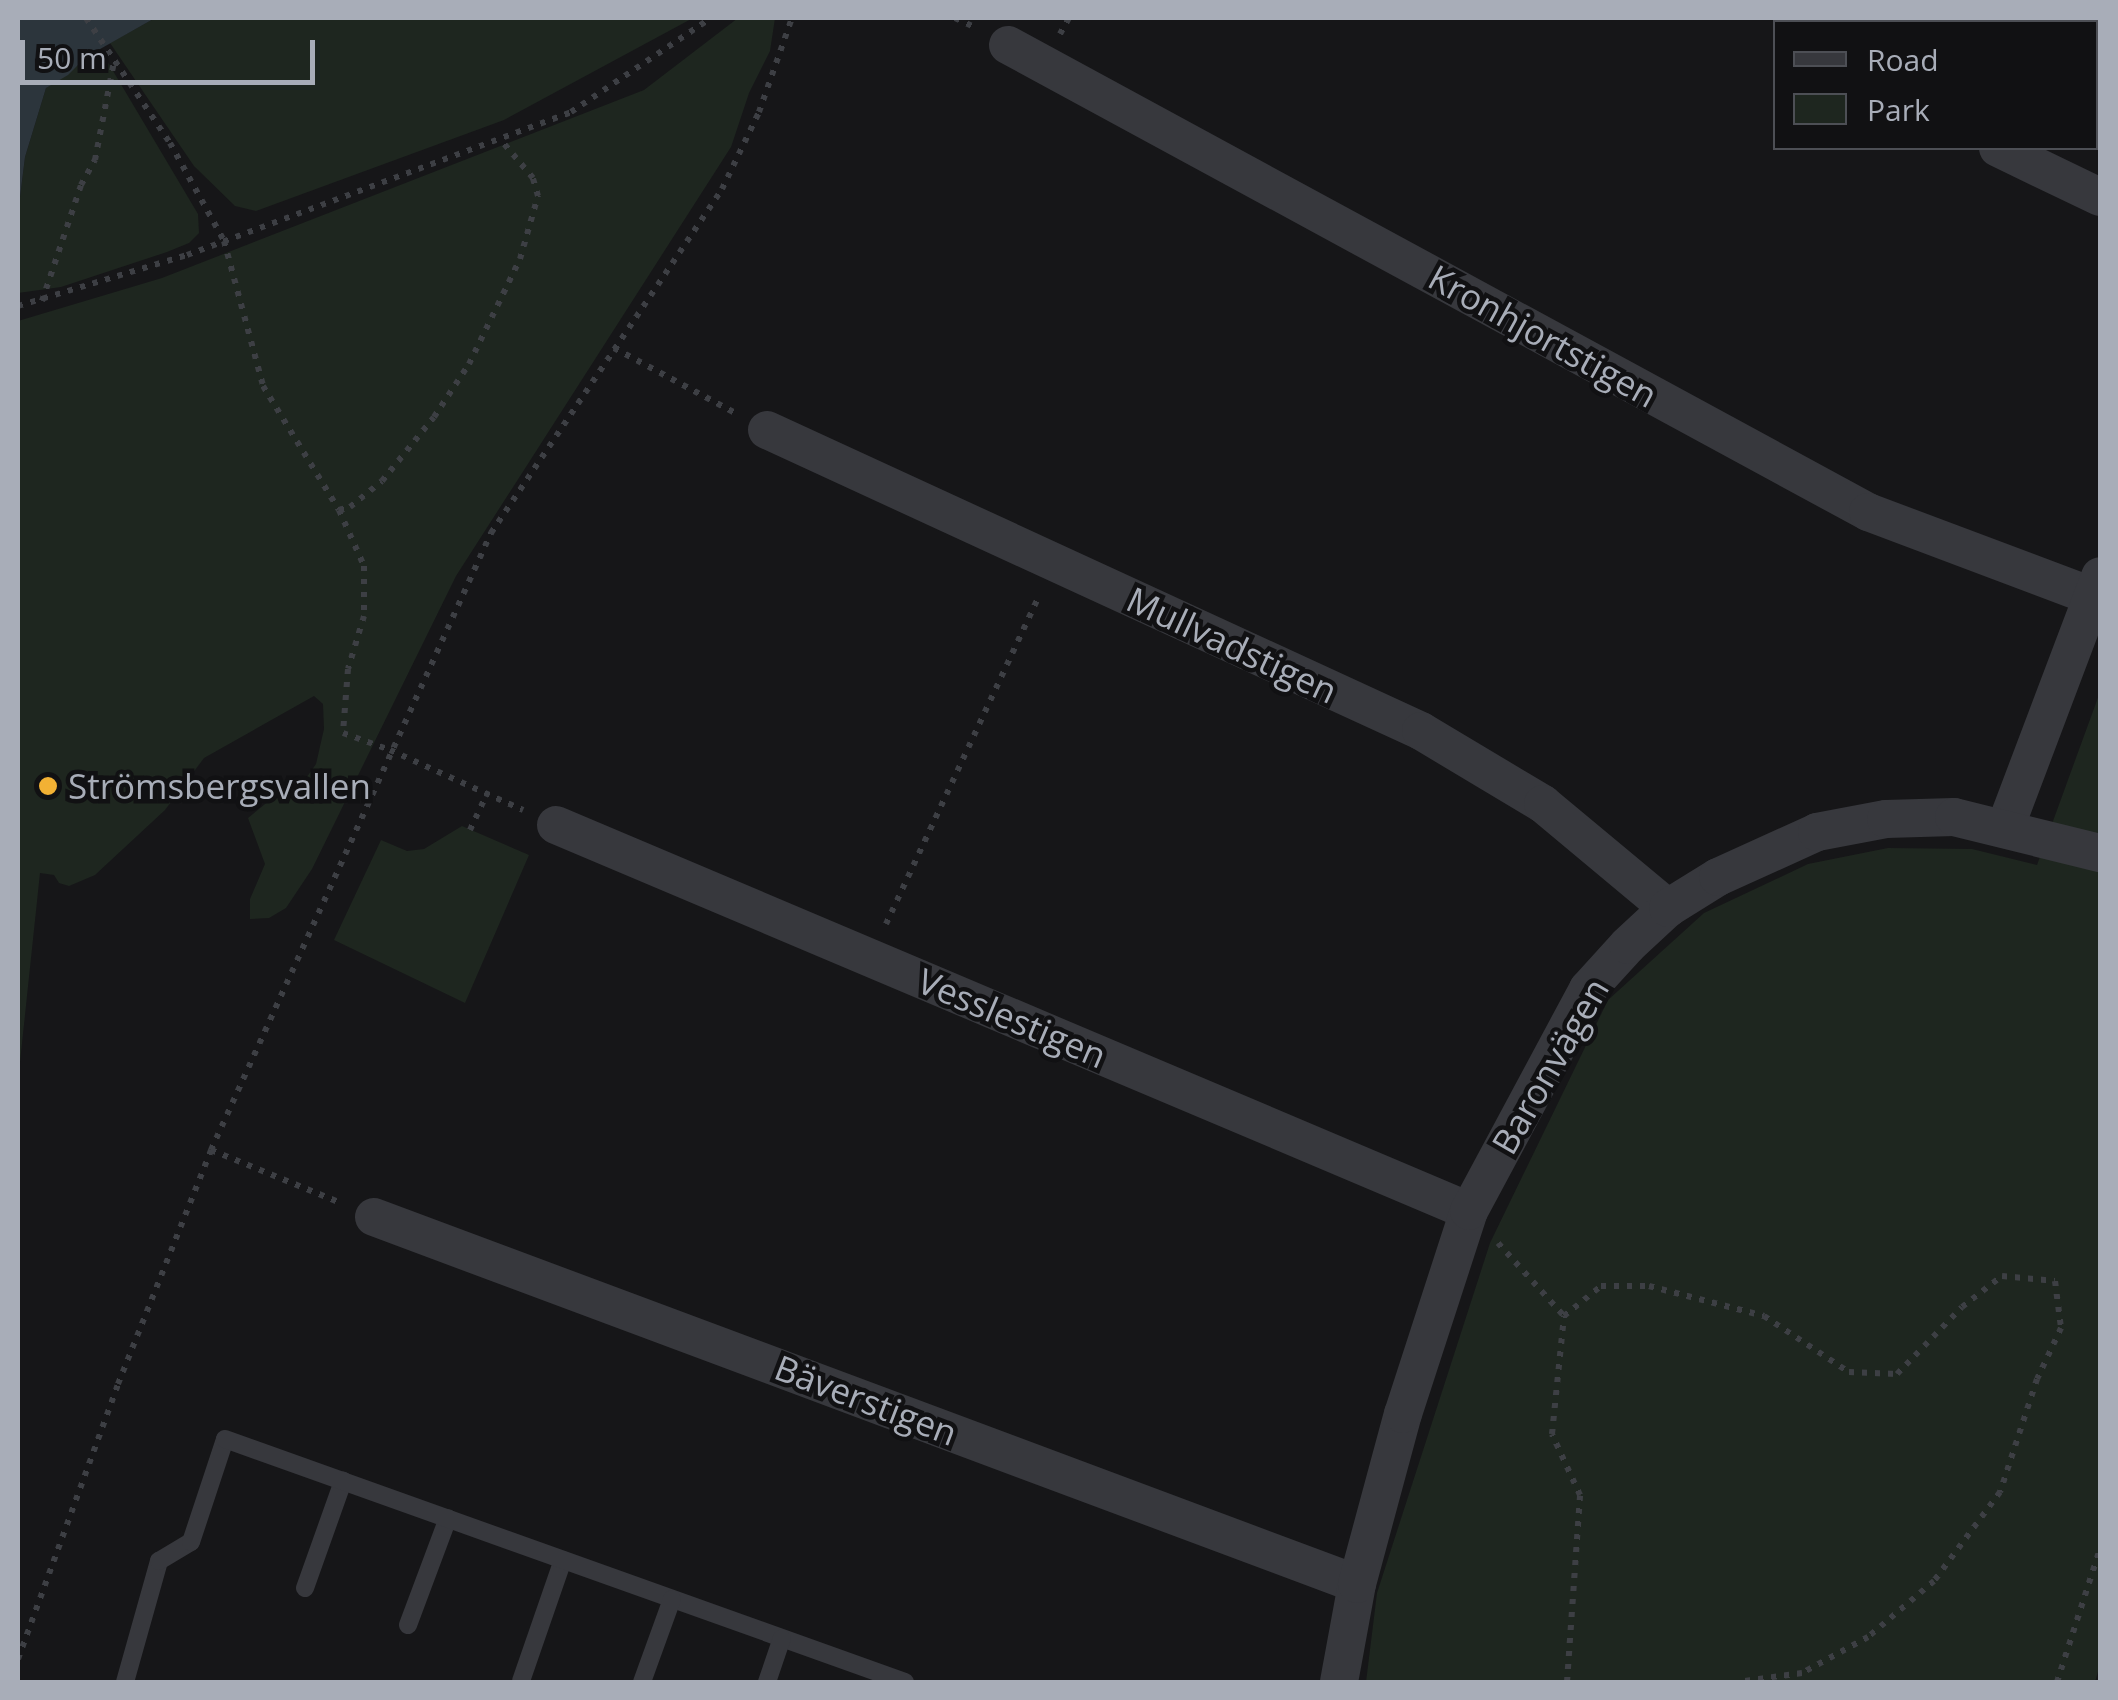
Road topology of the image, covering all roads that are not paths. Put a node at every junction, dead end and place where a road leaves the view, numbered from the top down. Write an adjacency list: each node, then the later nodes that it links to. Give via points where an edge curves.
1 (1008, 45): 5 (street, Kronhjortstigen, via 1868,512)
2 (2002, 150): 3 (street)
3 (2100, 197)
4 (767, 430): 9 (street, Mullvadstigen, via 1420,732 1543,804)
5 (2096, 585): 7 (street)
6 (556, 825): 10 (street, Vesslestigen)
7 (2004, 828): 8 (street, Baronvägen); 9 (street, Baronvägen, via 1954,817 1886,819 1817,832)
8 (2100, 853)
9 (1668, 908): 10 (street, Baronvägen, via 1588,989)
10 (1469, 1211): 15 (street, Baronvägen)
11 (374, 1216): 15 (street, Bäverstigen)
12 (343, 1481): 13 (lane); 16 (lane); 22 (lane, via 225,1439 190,1542 160,1561)
13 (448, 1518): 14 (lane); 18 (lane)
14 (563, 1560): 17 (lane); 21 (lane)
15 (1357, 1584): 25 (street, Baronvägen)
16 (305, 1588)
17 (672, 1599): 19 (lane); 23 (lane)
18 (408, 1624)
19 (782, 1638): 20 (lane); 24 (lane)
20 (892, 1680)
21 (521, 1681)
22 (125, 1682)
23 (642, 1682)
24 (767, 1682)
25 (1339, 1682)

